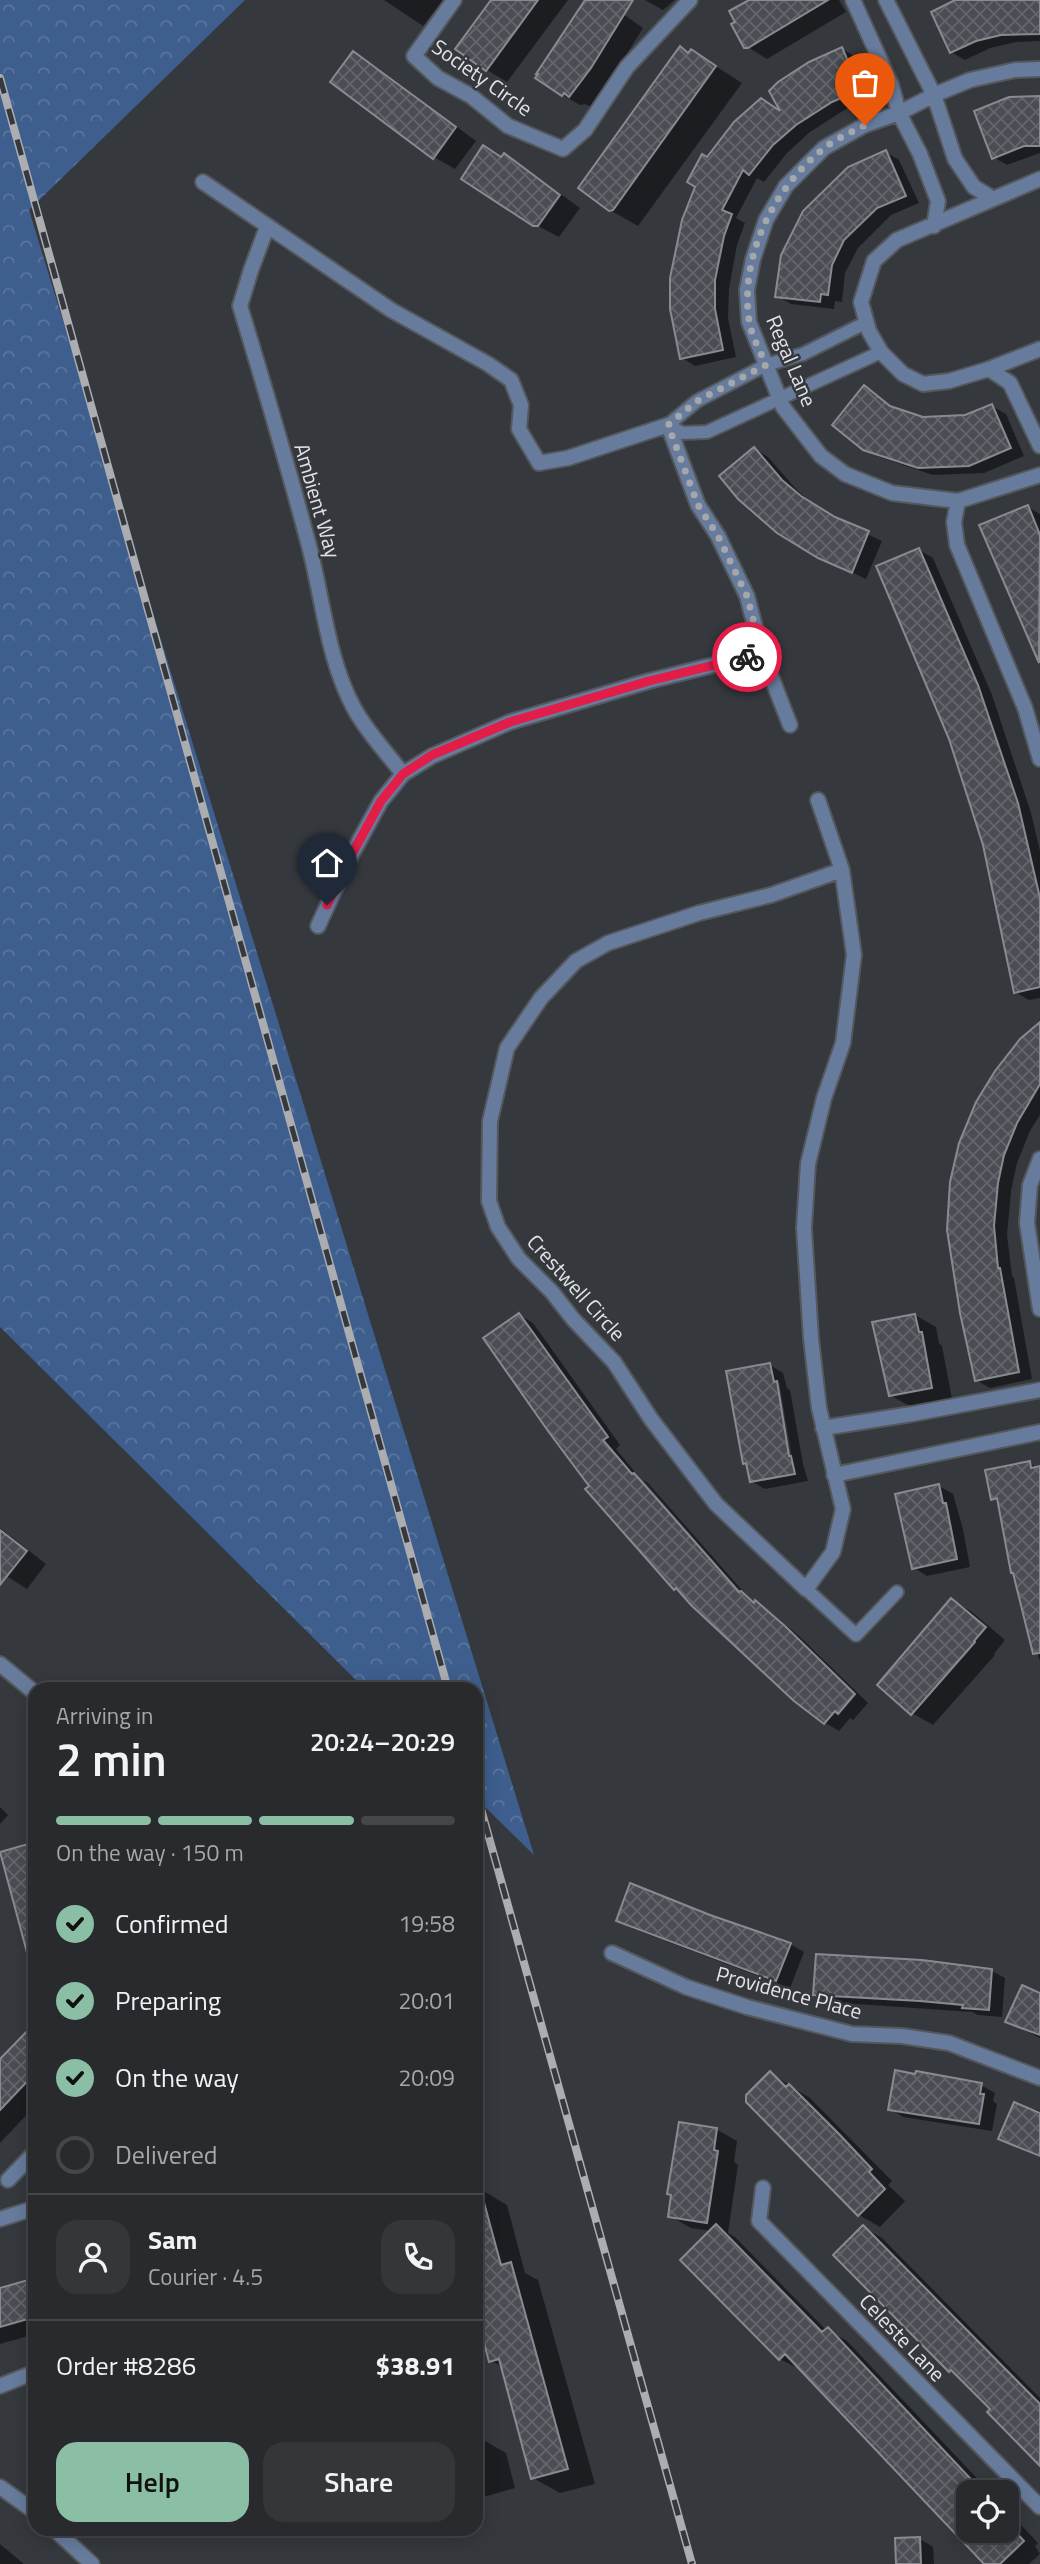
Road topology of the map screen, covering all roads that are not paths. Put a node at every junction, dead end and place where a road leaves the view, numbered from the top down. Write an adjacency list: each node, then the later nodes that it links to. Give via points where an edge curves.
1 (454, 0): 2 (street, Society Circle, via 414,56 508,126 563,149 584,130 627,67)
2 (690, 0)
3 (853, 0): 7 (street, via 891,84)
4 (886, 0): 6 (street)
5 (1040, 69): 6 (street, Regal Lane, via 971,80)
6 (933, 95): 7 (street, Regal Lane); 10 (street, via 955,159 974,187)
7 (899, 113): 11 (street, via 938,201); 16 (street, Regal Lane, via 865,125 824,148 786,186 766,220 747,290 749,322)
8 (1040, 179): 10 (street)
9 (203, 182): 12 (street)
10 (992, 198): 11 (street)
11 (934, 226): 13 (street, via 897,240 874,261 861,302)
12 (267, 227): 19 (street, via 391,310 511,380 521,405 519,429 539,463); 26 (street, Ambient Way, via 240,306 308,541 343,683 366,728)
13 (867, 322): 15 (street); 16 (lane, via 803,354)
14 (1040, 349): 17 (street)
15 (881, 352): 17 (street, via 902,374 923,384); 18 (lane)
16 (766, 365): 18 (street, Regal Lane); 19 (lane, via 697,401)
17 (989, 369): 20 (street, via 1010,383)
18 (779, 399): 19 (lane, via 707,432 682,433); 22 (street, Regal Lane, via 821,456 845,474 892,493)
19 (668, 425): 23 (street, via 698,505 747,596)
20 (1040, 446)
21 (1040, 475): 22 (street, Regal Lane)
22 (958, 501): 25 (street, via 954,522 957,545 1025,708)
23 (762, 653): 24 (street); 26 (street, via 510,722 432,755)
24 (790, 725)
25 (1040, 759)
26 (403, 774): 29 (street, via 381,801)
27 (818, 800): 28 (street)
28 (842, 870): 33 (street, via 854,955 843,1044 808,1164 804,1228); 36 (street, Crestwell Circle, via 608,943 576,961 541,998 507,1048 490,1121 489,1201 498,1227 519,1259 614,1362 716,1504)
29 (318, 926)
30 (1040, 1159): 31 (street, via 1030,1185 1027,1223)
31 (1040, 1309)
32 (1040, 1390): 33 (street)
33 (823, 1428): 35 (street)
34 (1040, 1432): 35 (street)
35 (834, 1475): 36 (street, via 843,1508 841,1520 833,1552)
36 (806, 1590): 37 (lane, via 856,1635)
37 (897, 1592)
38 (0, 1664): 39 (street)
39 (28, 1687)
40 (612, 1952): 41 (street, Providence Place, via 686,1987 747,2007 852,2034 949,2043)
41 (1040, 2078)
42 (28, 2159): 43 (street)
43 (8, 2180)
44 (762, 2188): 51 (street, Celeste Lane, via 759,2221)
45 (28, 2209): 46 (street)
46 (0, 2219)
47 (28, 2375): 48 (street)
48 (0, 2386)
49 (0, 2487): 50 (street)
50 (28, 2507)
51 (1040, 2507)
52 (62, 2536): 53 (street)
53 (92, 2564)

